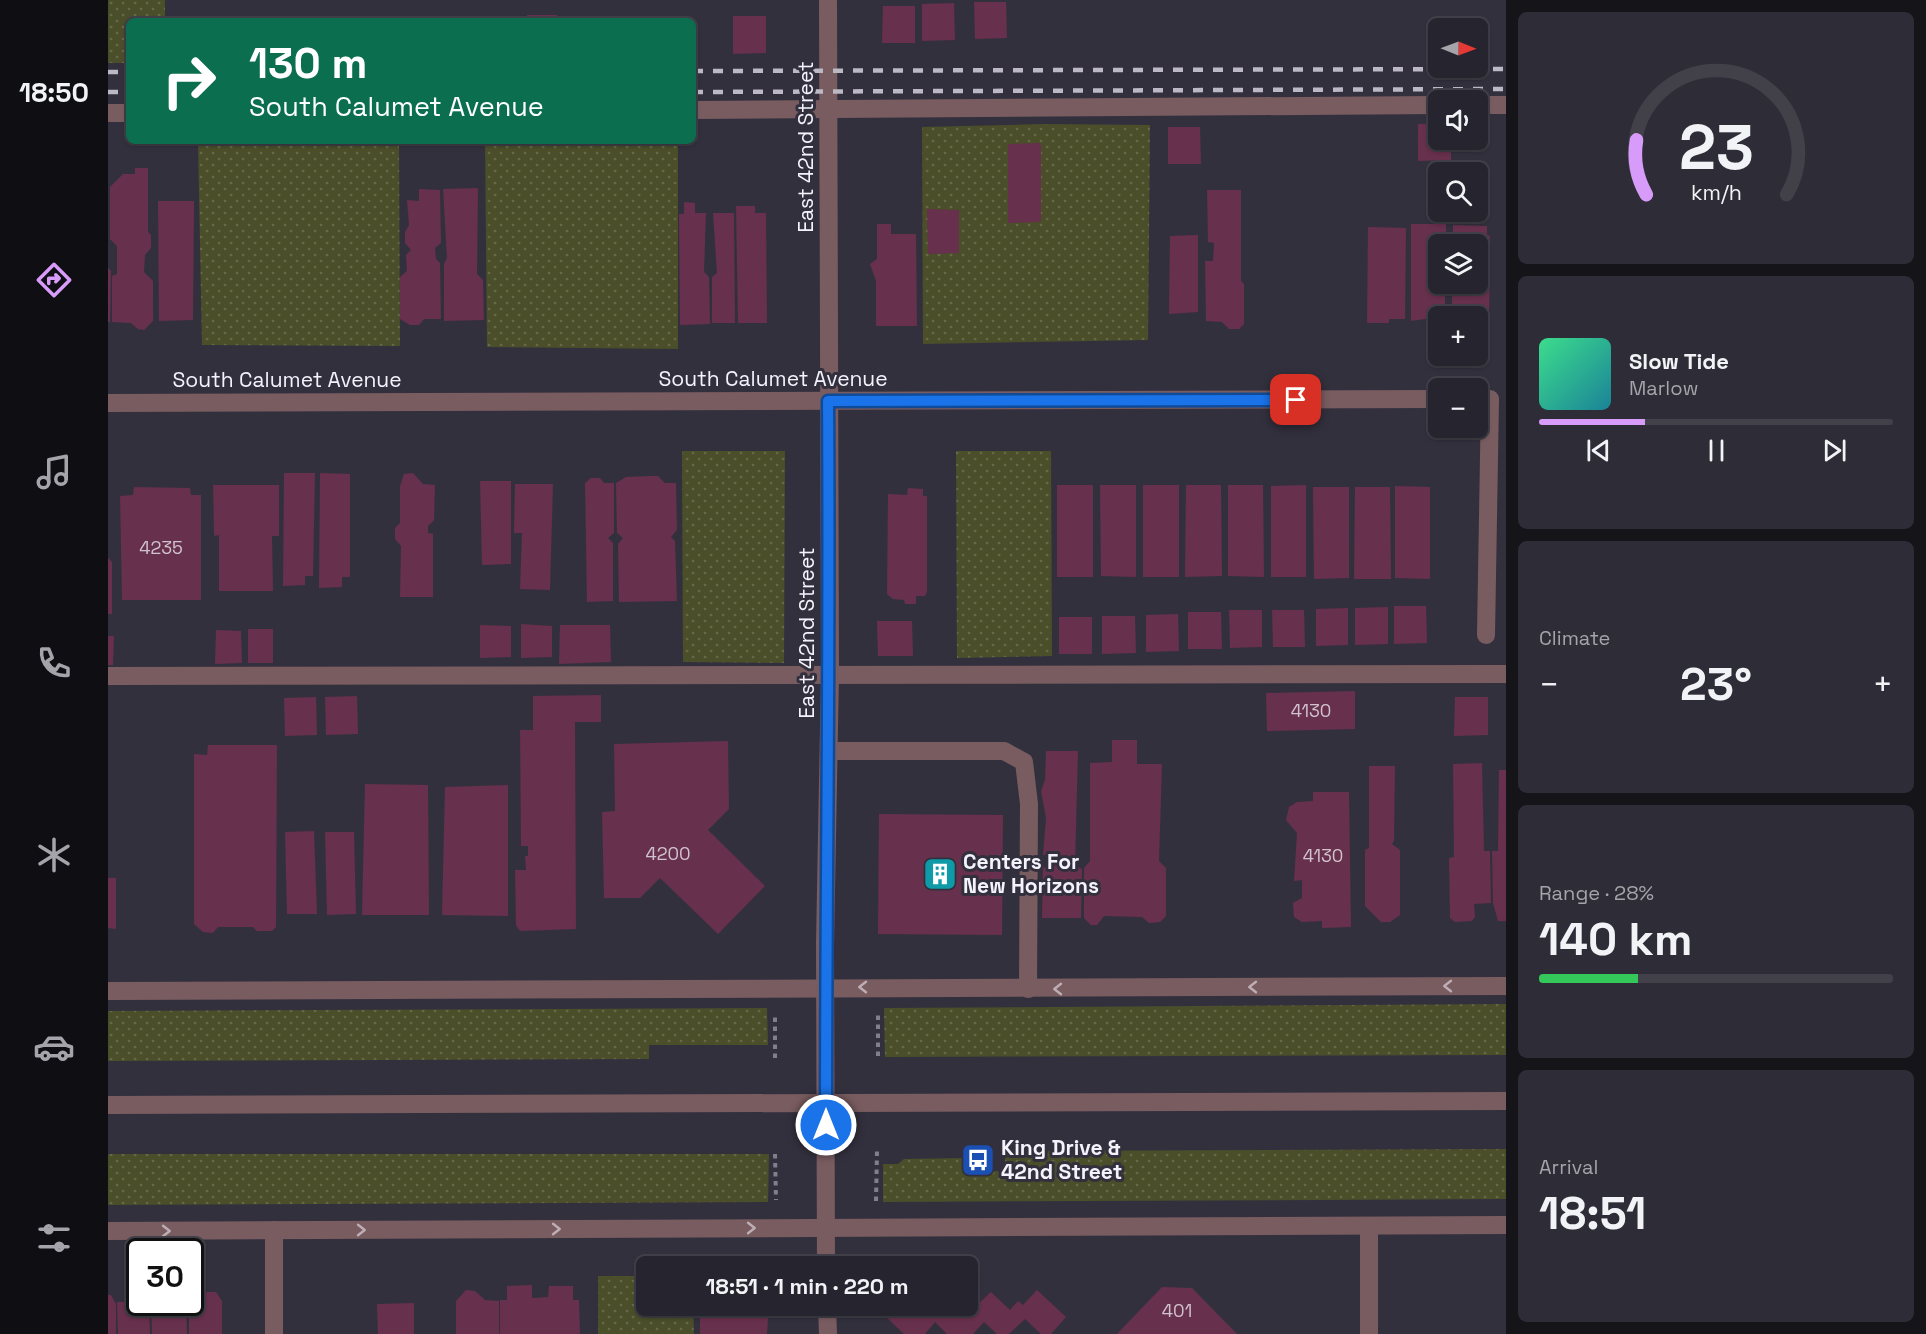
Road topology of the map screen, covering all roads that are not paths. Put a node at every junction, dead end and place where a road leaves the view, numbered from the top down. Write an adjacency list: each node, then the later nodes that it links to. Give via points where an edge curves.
1 (828, 0): 5 (street, East 42nd Street)
2 (1428, 105): 5 (street)
3 (1488, 105): 4 (street)
4 (1506, 105)
5 (828, 109): 6 (street); 11 (street, East 42nd Street)
6 (696, 110)
7 (108, 113): 8 (street)
8 (126, 113)
9 (1428, 399): 11 (street, South Calumet Avenue)
10 (1491, 399): 13 (street)
11 (828, 401): 12 (street, South Calumet Avenue); 14 (street, East 42nd Street)
12 (108, 403)
13 (1486, 635)
14 (830, 674): 15 (street); 16 (street); 17 (street, East 42nd Street)
15 (1506, 674)
16 (108, 676)
17 (830, 751): 19 (street, East 42nd Street); 20 (street, via 1004,751 1024,762 1029,804)
18 (1506, 986): 20 (street, one-way to 20)
19 (825, 987): 20 (street, one-way to 19); 21 (street); 23 (street, East 42nd Street)
20 (1028, 989)
21 (108, 991)
22 (1506, 1101): 23 (street)
23 (826, 1102): 24 (street); 27 (street, East 42nd Street)
24 (108, 1105)
25 (1506, 1225): 26 (street)
26 (1369, 1226): 27 (street); 34 (street)
27 (826, 1228): 28 (street, one-way to 27); 30 (street, East 42nd Street)
28 (274, 1230): 29 (street, one-way to 28); 32 (street)
29 (108, 1231)
30 (826, 1256)
31 (827, 1316): 33 (street)
32 (274, 1334)
33 (828, 1334)
34 (1369, 1334)

